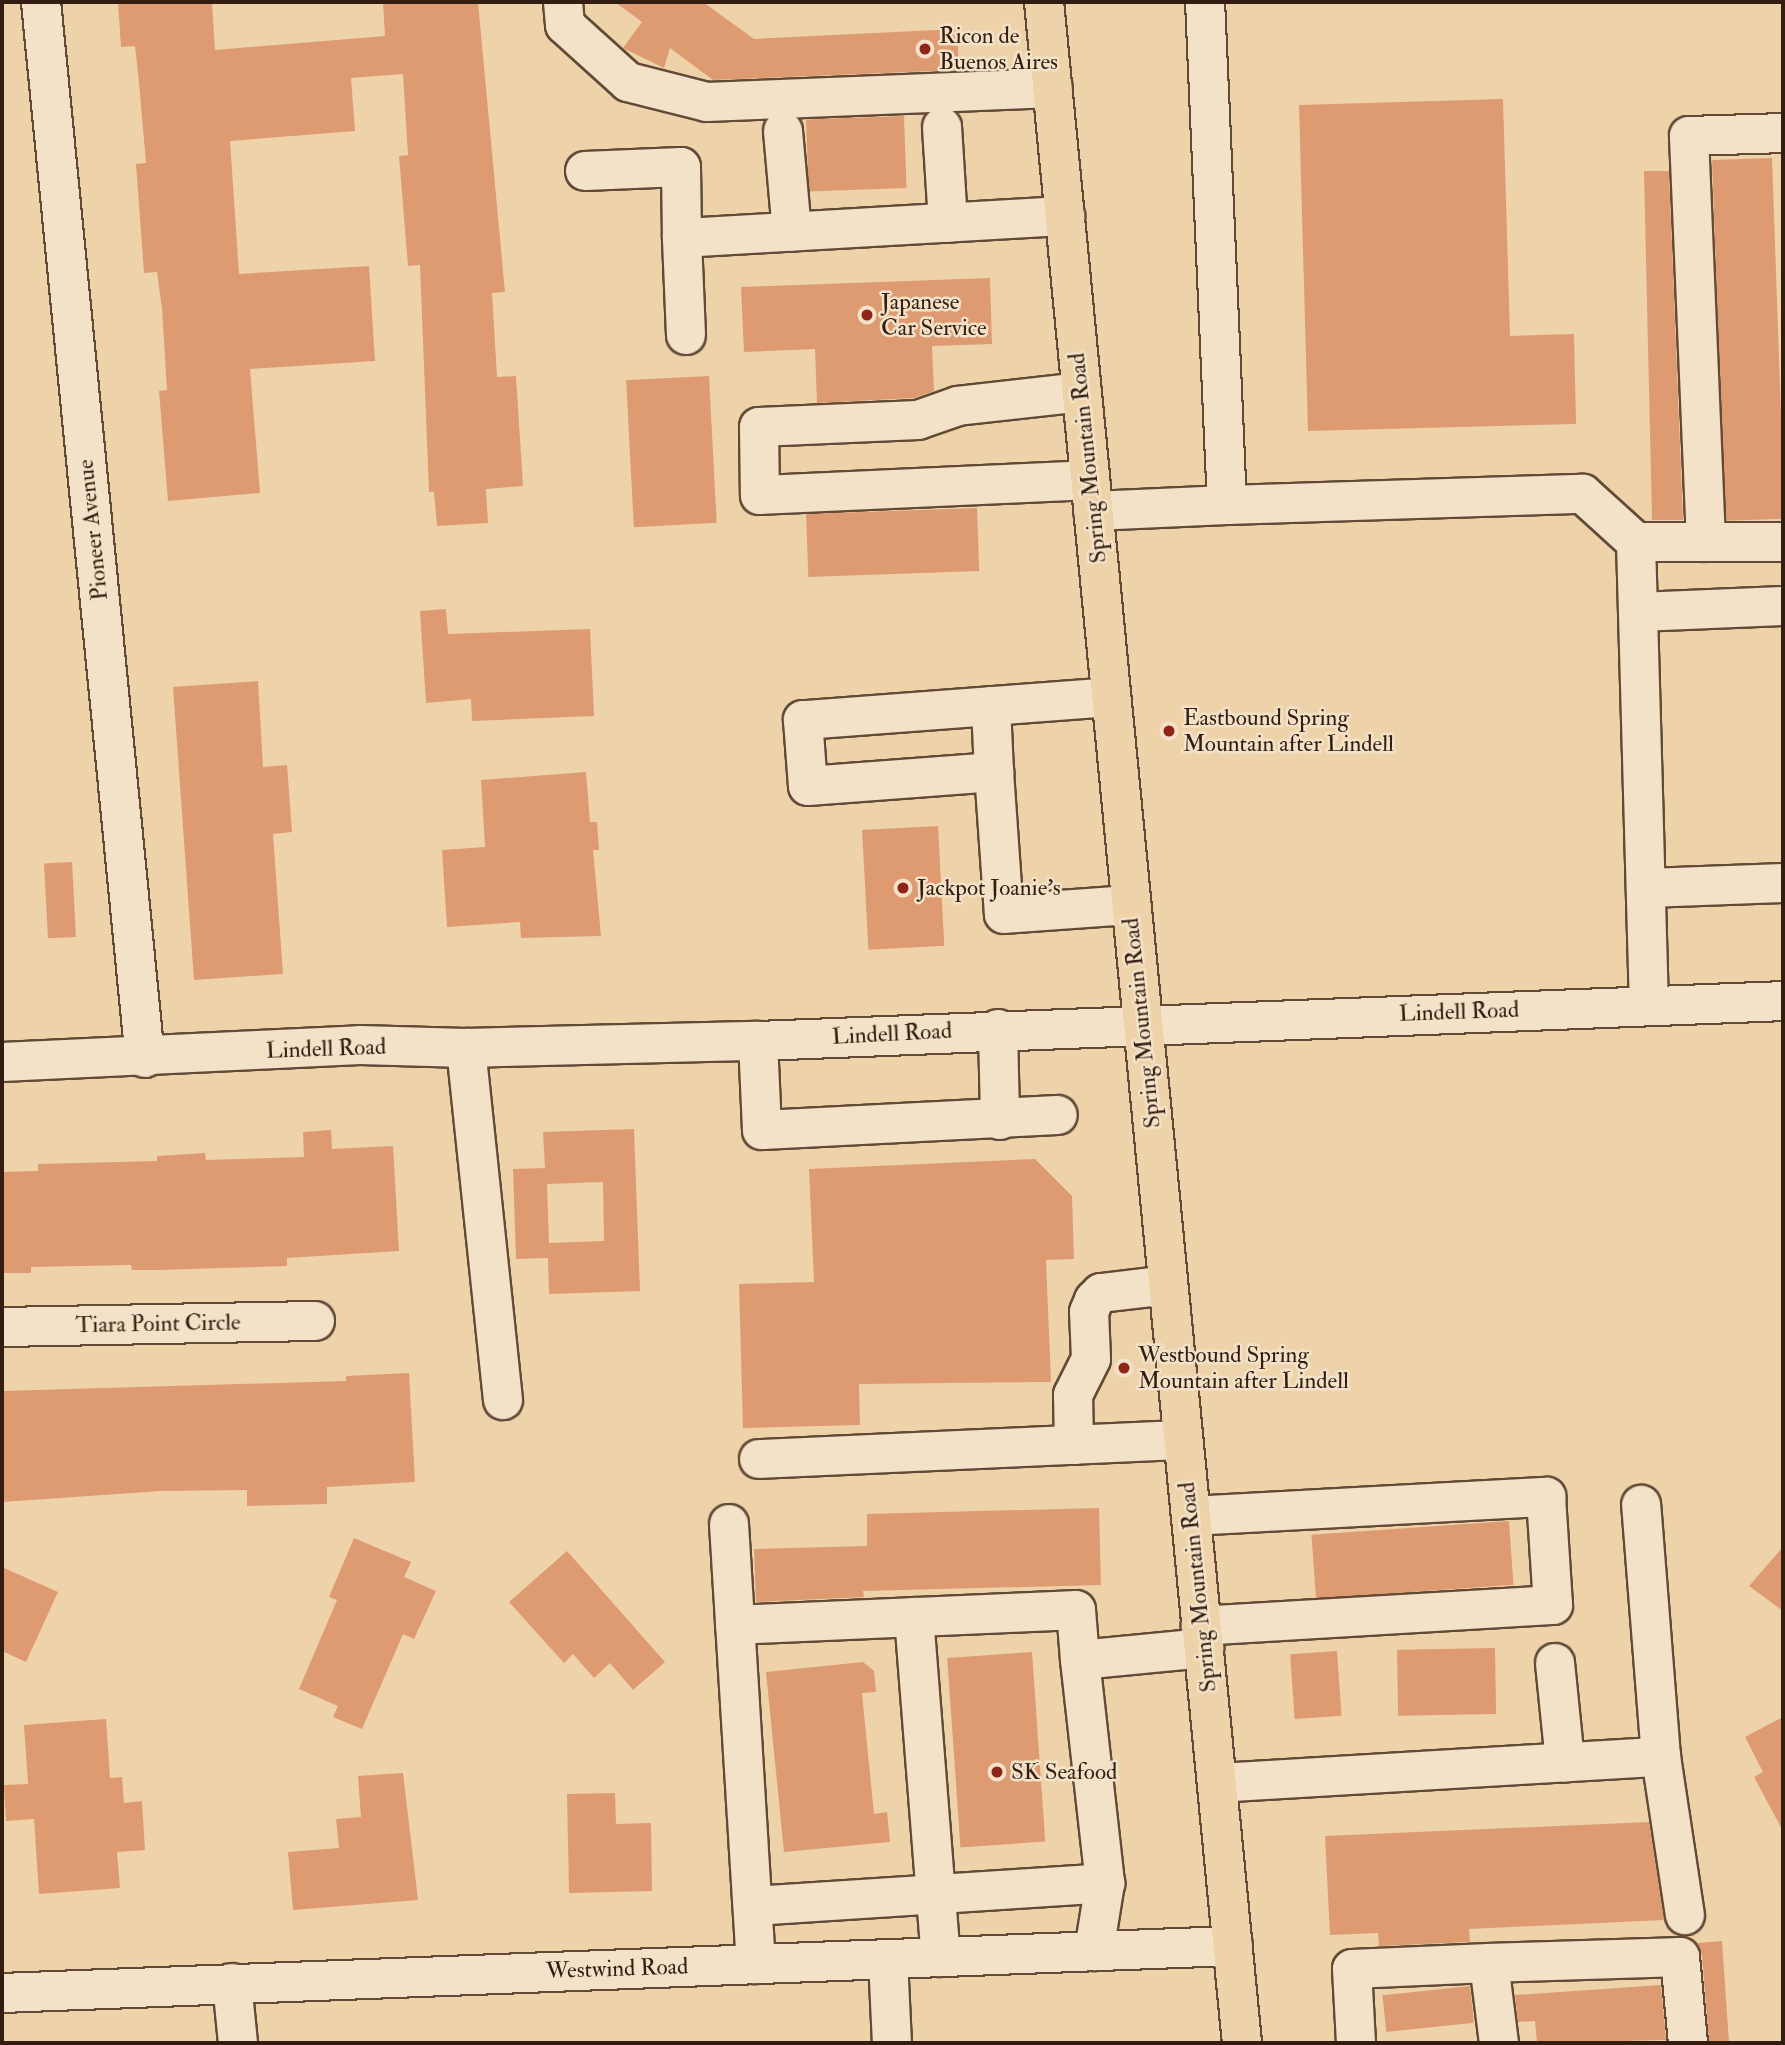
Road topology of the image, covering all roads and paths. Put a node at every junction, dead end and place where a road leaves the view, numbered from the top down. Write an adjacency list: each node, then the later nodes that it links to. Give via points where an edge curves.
1 (41, 2): 35 (street, Pioneer Avenue)
2 (563, 2): 5 (street, via 565,25 628,82 707,102)
3 (1044, 2): 5 (main road, Spring Mountain Road)
4 (1205, 2): 17 (street)
5 (1053, 88): 10 (main road, Spring Mountain Road)
6 (942, 127): 11 (street)
7 (783, 131): 12 (street)
8 (1783, 134): 19 (street, via 1689,136)
9 (585, 172): 13 (street, via 681,167)
10 (1065, 216): 11 (street); 15 (main road, Spring Mountain Road)
11 (948, 223): 12 (street)
12 (792, 232): 13 (street)
13 (682, 238): 14 (street)
14 (686, 335)
15 (1082, 392): 16 (main road, Spring Mountain Road); 16 (street, via 958,406 918,420 759,428 760,495)
16 (1092, 495): 17 (street); 23 (main road, Spring Mountain Road)
17 (1227, 505): 18 (street, via 1583,494)
18 (1636, 542): 19 (street); 22 (street)
19 (1706, 542): 20 (street)
20 (1783, 542)
21 (1783, 606): 22 (street)
22 (1638, 612): 27 (street)
23 (1111, 697): 24 (street); 28 (main road, Spring Mountain Road)
24 (991, 706): 25 (street); 25 (street, via 803,720 808,786)
25 (994, 772): 28 (street, via 1004,914)
26 (1783, 883): 27 (street)
27 (1646, 888): 30 (street)
28 (1131, 905): 31 (main road, Spring Mountain Road)
29 (1783, 1001): 30 (street, Lindell Road)
30 (1649, 1006): 31 (street, Lindell Road)
31 (1142, 1024): 32 (street, Lindell Road); 39 (main road, Spring Mountain Road)
32 (998, 1029): 33 (street, Lindell Road); 38 (street)
33 (758, 1041): 34 (street, Lindell Road); 38 (street, via 762,1130)
34 (466, 1048): 35 (street, Lindell Road, via 360,1045); 42 (street)
35 (145, 1058): 36 (street, Lindell Road)
36 (2, 1062)
37 (1058, 1115): 38 (street)
38 (1000, 1120)
39 (1168, 1285): 43 (main road, Spring Mountain Road); 44 (street, via 1101,1293 1094,1300 1089,1312 1091,1359 1073,1395)
40 (315, 1321): 41 (street, Tiara Point Circle)
41 (2, 1327)
42 (503, 1400)
43 (1183, 1440): 44 (street); 47 (main road, Spring Mountain Road)
44 (1074, 1446): 45 (street)
45 (760, 1459)
46 (1641, 1505): 54 (street)
47 (1191, 1516): 51 (main road, Spring Mountain Road); 51 (street, via 1546,1497 1553,1605)
48 (729, 1524): 50 (street)
49 (914, 1617): 50 (street); 52 (street, via 1076,1610); 58 (street)
50 (735, 1625): 59 (street)
51 (1202, 1637): 52 (street); 56 (main road, Spring Mountain Road)
52 (1080, 1660): 57 (street)
53 (1556, 1663): 55 (street)
54 (1661, 1757): 55 (street); 60 (street)
55 (1565, 1762): 56 (street)
56 (1217, 1783): 61 (main road, Spring Mountain Road)
57 (1105, 1883): 58 (street); 62 (street)
58 (936, 1895): 59 (street); 63 (street)
59 (753, 1906): 65 (street)
60 (1685, 1915)
61 (1233, 1946): 62 (street, Westwind Road); 71 (main road, Spring Mountain Road)
62 (1094, 1951): 63 (street, Westwind Road)
63 (941, 1957): 64 (street, Westwind Road)
64 (888, 1959): 65 (street, Westwind Road); 70 (street)
65 (756, 1964): 67 (street, Westwind Road)
66 (1489, 1964): 72 (street, via 1352,1969); 73 (street); 74 (street, via 1680,1957)
67 (232, 1983): 68 (street, Westwind Road); 69 (street)
68 (2, 1993)
69 (238, 2043)
70 (892, 2043)
71 (1242, 2043)
72 (1356, 2043)
73 (1499, 2043)
74 (1688, 2043)

